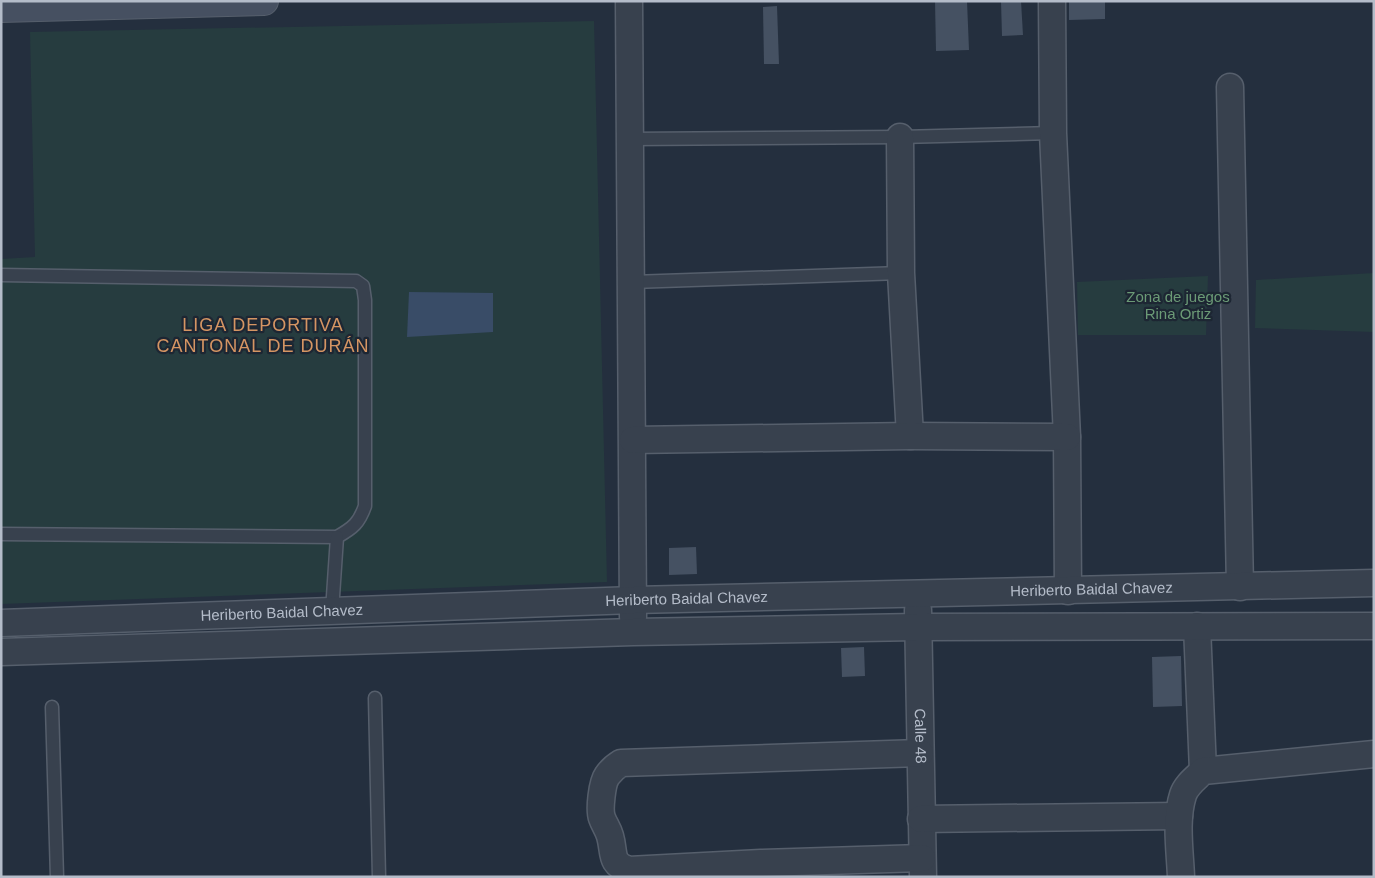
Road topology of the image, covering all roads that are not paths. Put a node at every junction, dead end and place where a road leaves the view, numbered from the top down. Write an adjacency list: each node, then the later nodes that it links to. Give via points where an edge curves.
1 (264, 1): 4 (street)
2 (630, 1): 8 (street)
3 (1052, 1): 6 (street)
4 (1, 8)
5 (1230, 87): 18 (street)
6 (1053, 133): 7 (lane); 13 (street)
7 (900, 136): 8 (lane); 9 (street)
8 (630, 139): 11 (street)
9 (902, 273): 11 (lane); 12 (street)
10 (1, 275): 16 (lane, via 356,281 363,286 365,506 352,528)
11 (632, 282): 14 (street)
12 (910, 436): 13 (street); 14 (street)
13 (1067, 437): 19 (street)
14 (633, 440): 21 (street)
15 (1, 534): 16 (lane)
16 (338, 536): 22 (lane)
17 (1374, 583): 18 (street, Heriberto Baidal Chavez)
18 (1240, 587): 19 (street, Heriberto Baidal Chavez)
19 (1068, 591): 20 (street, Heriberto Baidal Chavez)
20 (918, 595): 21 (street, Heriberto Baidal Chavez); 26 (street, Calle 48)
21 (634, 600): 22 (street, Heriberto Baidal Chavez); 27 (street)
22 (332, 611): 23 (street, Heriberto Baidal Chavez)
23 (1, 623)
24 (1198, 626): 25 (street, Heriberto Baidal Chavez); 26 (street, Heriberto Baidal Chavez); 33 (street)
25 (1374, 626)
26 (918, 627): 27 (street, Heriberto Baidal Chavez); 31 (street, Calle 48)
27 (633, 632): 28 (street, Heriberto Baidal Chavez)
28 (1, 652)
29 (375, 698): 38 (lane)
30 (52, 707): 37 (lane)
31 (920, 753): 35 (street, Calle 48); 36 (street, via 621,763 606,777 600,809 617,864 629,870 770,863)
32 (1374, 754): 33 (street)
33 (1203, 772): 34 (street, via 1183,794)
34 (1179, 816): 35 (street); 39 (street)
35 (921, 818): 36 (street, Calle 48)
36 (922, 868)
37 (57, 877)
38 (379, 877)
39 (1181, 877)

